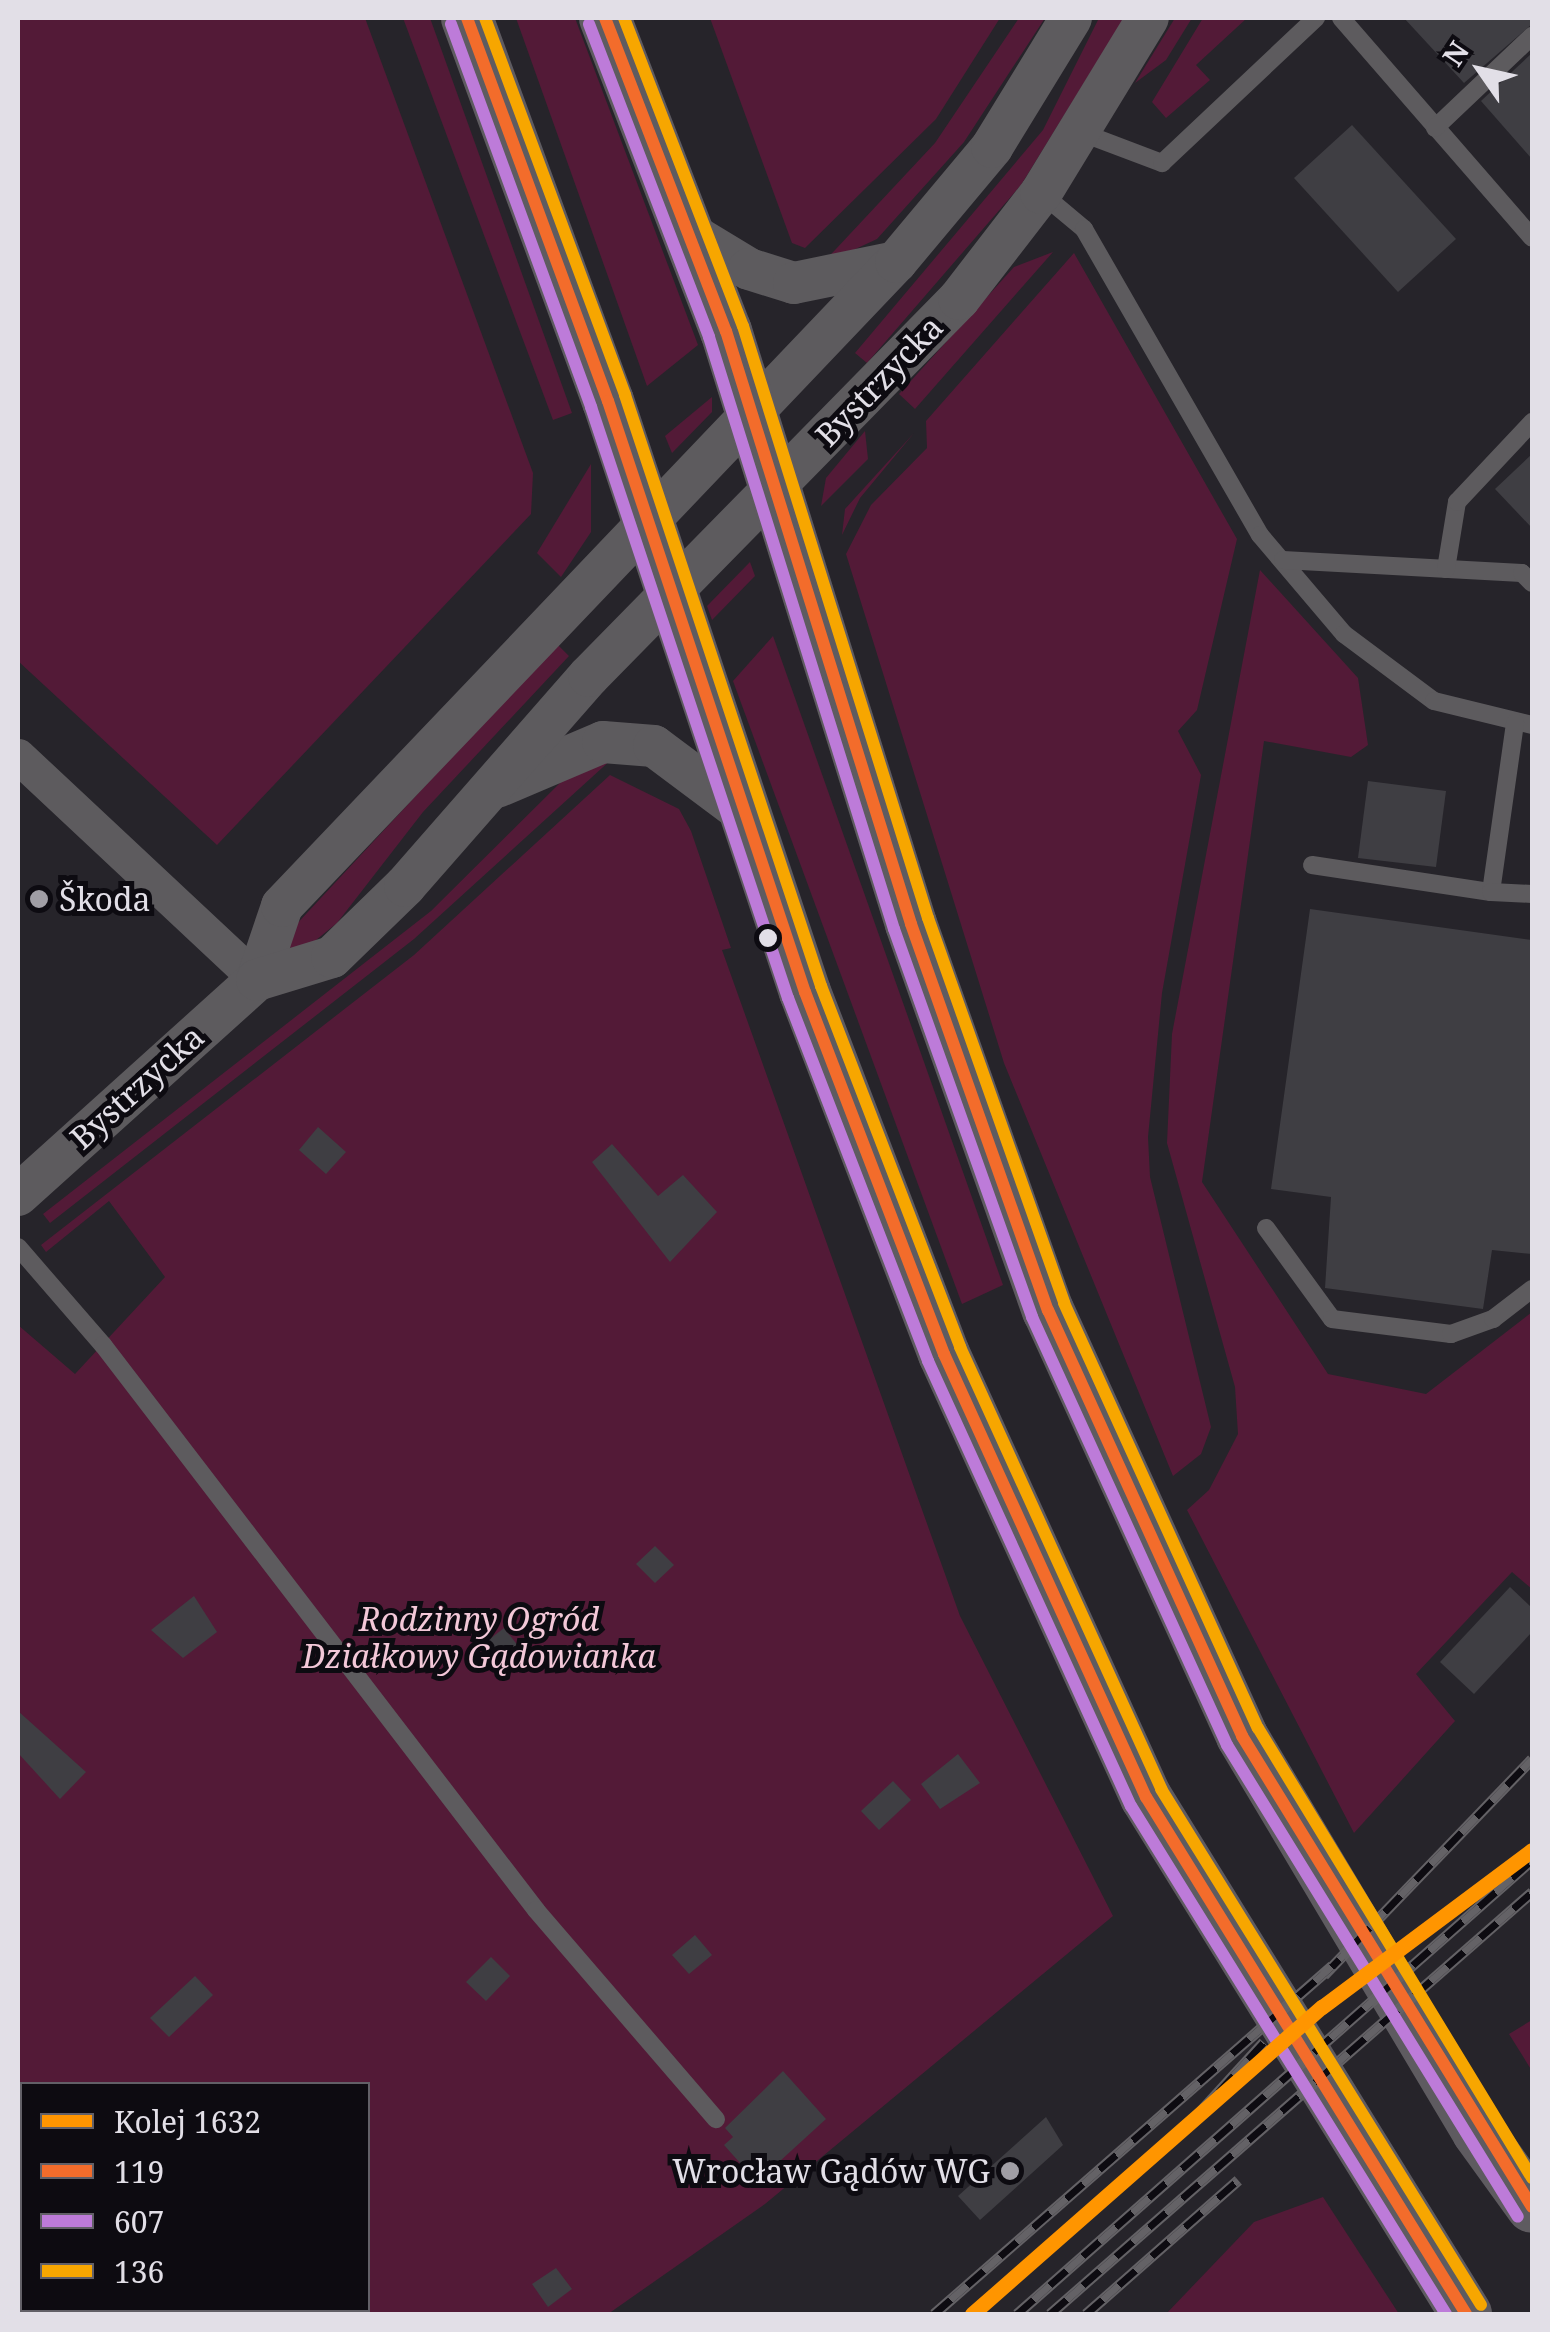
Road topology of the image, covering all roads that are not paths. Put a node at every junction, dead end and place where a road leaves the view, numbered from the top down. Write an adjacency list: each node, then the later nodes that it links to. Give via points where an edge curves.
1 (468, 18): 17 (main road)
2 (604, 18): 11 (main road)
3 (1071, 18): 13 (street, Bystrzycka, via 992,147)
4 (1148, 18): 9 (street, Bystrzycka)
5 (1316, 18): 9 (lane, via 1162,162)
6 (1340, 18): 8 (lane)
7 (1532, 36): 8 (lane)
8 (1435, 128): 12 (lane)
9 (1079, 132): 10 (street, Bystrzycka)
10 (1041, 193): 16 (street, Bystrzycka, via 959,299); 18 (lane, via 1084,229 1220,470)
11 (688, 232): 13 (street, via 794,283); 14 (main road)
12 (1532, 238)
13 (896, 262): 14 (street, Bystrzycka)
14 (751, 415): 16 (main road); 17 (street, Bystrzycka)
15 (1532, 422): 19 (lane, via 1457,502)
16 (775, 488): 21 (street, Bystrzycka); 35 (main road, via 911,924 1048,1310 1242,1736)
17 (645, 522): 21 (main road); 29 (street, Bystrzycka, via 282,906)
18 (1283, 560): 19 (lane); 22 (lane, via 1344,634 1401,683)
19 (1446, 569): 20 (lane, via 1522,573)
20 (1532, 583)
21 (669, 596): 24 (street, Bystrzycka); 25 (main road)
22 (1524, 724): 27 (lane)
23 (18, 756): 29 (street)
24 (488, 791): 25 (street, via 603,742 654,746); 29 (street, Bystrzycka, via 332,958)
25 (741, 811): 38 (main road, via 944,1354 1146,1798)
26 (1312, 865): 27 (lane)
27 (1492, 892): 28 (lane)
28 (1532, 894)
29 (257, 980): 30 (street, Bystrzycka)
30 (18, 1195)
31 (1266, 1228): 33 (lane, via 1332,1320 1451,1334 1494,1319)
32 (18, 1246): 34 (lane, via 103,1345 536,1910)
33 (1532, 1289)
34 (716, 2119)
35 (1478, 2132): 36 (main road); 37 (main road)
36 (1532, 2186)
37 (1532, 2207)
38 (1466, 2314)

